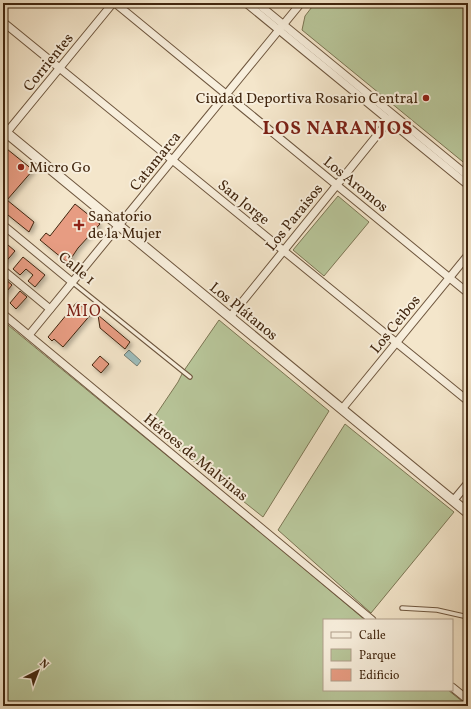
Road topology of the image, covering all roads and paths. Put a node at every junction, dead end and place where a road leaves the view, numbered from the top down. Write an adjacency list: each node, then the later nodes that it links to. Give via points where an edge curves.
1 (114, 3): 7 (street, Corrientes); 8 (street, Los Aromos)
2 (246, 3): 6 (street)
3 (257, 3): 6 (street)
4 (301, 3): 6 (street, Catamarca)
5 (3, 22): 7 (street, San Jorge)
6 (281, 27): 8 (street, Catamarca); 9 (street)
7 (60, 68): 10 (street, Corrientes); 11 (street, San Jorge)
8 (226, 94): 11 (street, Catamarca); 13 (street, Los Aromos)
9 (391, 118): 12 (street); 13 (street, Los Paraisos)
10 (4, 133): 16 (street, Los Plátanos)
11 (172, 160): 16 (street, Catamarca); 17 (street, San Jorge)
12 (466, 176): 14 (street)
13 (337, 185): 17 (street, Los Paraisos); 20 (street, Los Aromos)
14 (468, 185)
15 (3, 225): 21 (street, Calle 1)
16 (118, 225): 21 (street, Catamarca); 25 (street, Los Plátanos)
17 (284, 251): 25 (street, Los Paraisos); 27 (street, San Jorge)
18 (468, 255): 20 (street, Los Ceibos)
19 (3, 270): 23 (street)
20 (450, 278): 22 (street, Los Aromos); 27 (street, Los Ceibos)
21 (72, 282): 23 (street, Catamarca); 28 (lane, Calle 1)
22 (468, 293)
23 (50, 309): 26 (street, Catamarca)
24 (3, 314): 26 (street, Héroes de Malvinas)
25 (230, 317): 30 (street, Los Plátanos)
26 (29, 335): 36 (street, Héroes de Malvinas)
27 (396, 343): 29 (street, San Jorge); 30 (street, Los Ceibos)
28 (190, 376)
29 (468, 401)
30 (342, 409): 32 (street, Los Plátanos)
31 (468, 483): 32 (street)
32 (454, 501): 33 (street, Los Plátanos)
33 (468, 512)
34 (402, 608): 35 (lane, via 437,610)
35 (468, 617)
36 (371, 619)
37 (453, 687): 38 (street)
38 (468, 700)

